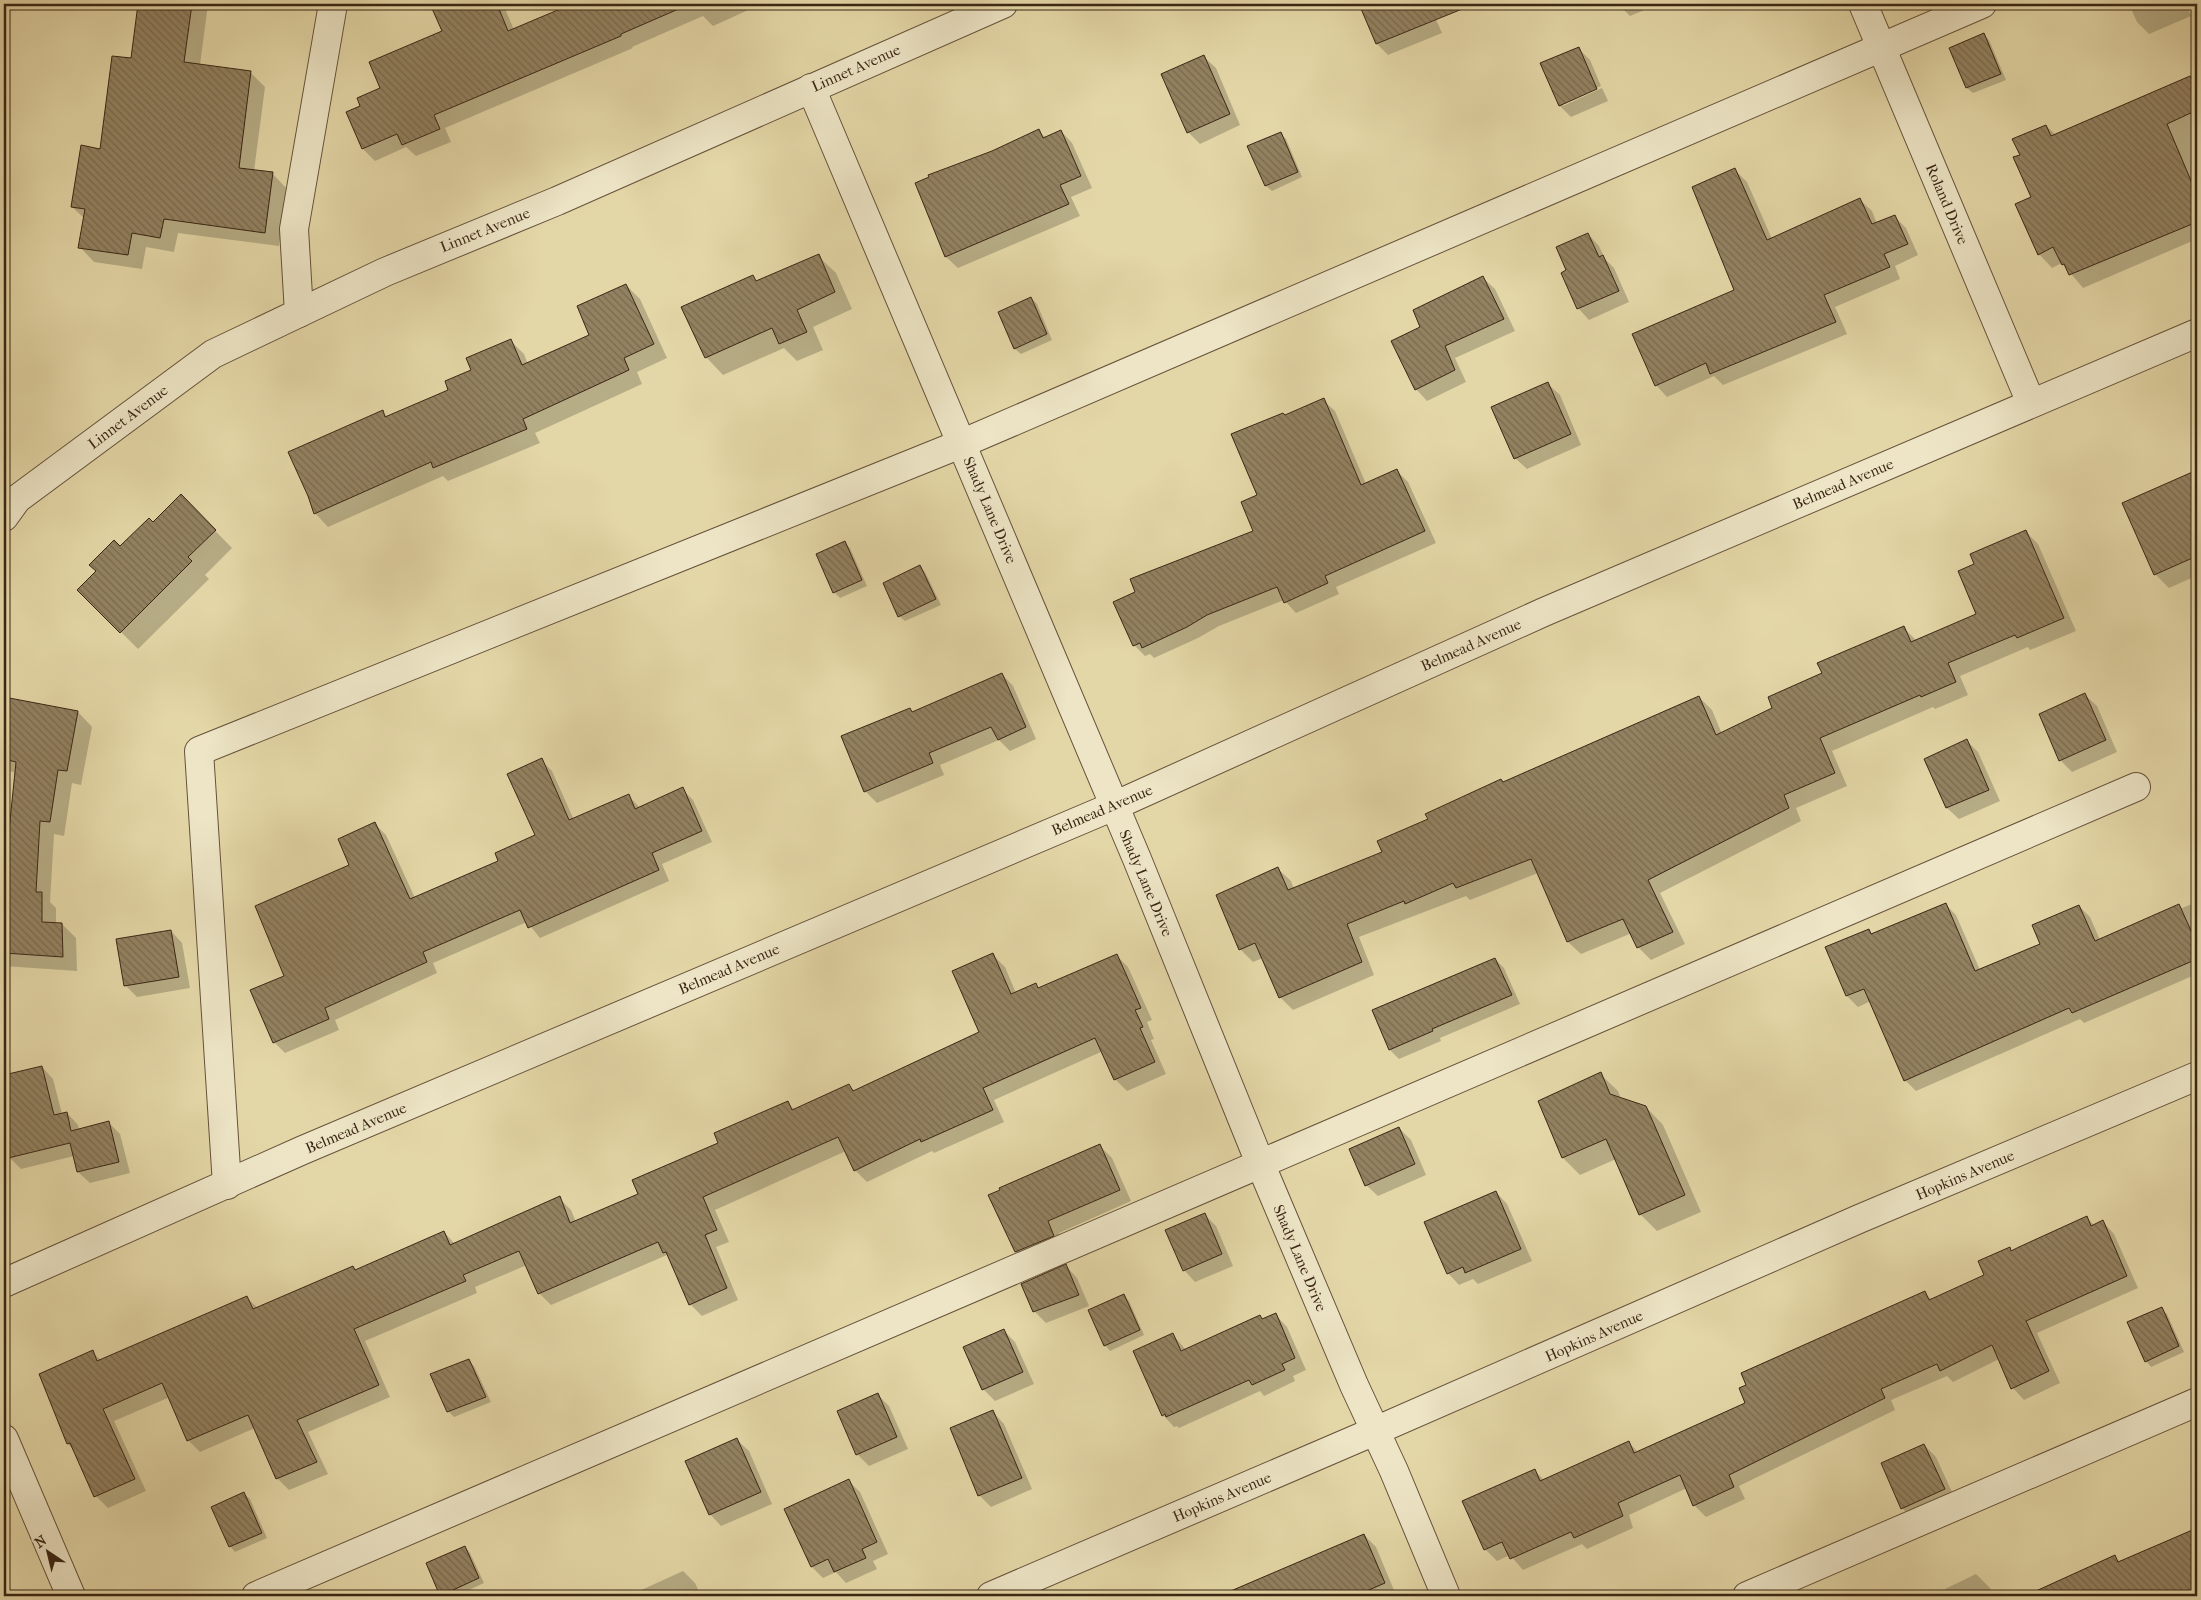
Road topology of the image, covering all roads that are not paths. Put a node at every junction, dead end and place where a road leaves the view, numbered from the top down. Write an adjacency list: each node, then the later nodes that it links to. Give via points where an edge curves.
1 (333, 4): 7 (street, via 294,229)
2 (1003, 4): 6 (street, Linnet Avenue)
3 (1863, 4): 5 (street, Roland Drive)
4 (1982, 4): 5 (street)
5 (1881, 47): 9 (street, Roland Drive); 10 (street)
6 (811, 88): 7 (street, Linnet Avenue, via 557,201 384,272); 10 (street, Shady Lane Drive)
7 (298, 313): 11 (street, Linnet Avenue, via 212,354 17,499)
8 (2197, 333): 9 (street, Belmead Avenue)
9 (2031, 403): 13 (street, Belmead Avenue, via 1544,612)
10 (963, 443): 13 (street, Shady Lane Drive); 16 (street, via 199,751)
11 (4, 517)
12 (2136, 787): 15 (street)
13 (1114, 806): 15 (street, Shady Lane Drive); 16 (street, Belmead Avenue)
14 (2197, 1076): 19 (street, Hopkins Avenue)
15 (1260, 1163): 19 (street, Shady Lane Drive); 22 (street)
16 (227, 1185): 17 (street, Belmead Avenue)
17 (4, 1283)
18 (2197, 1402): 25 (street)
19 (1375, 1432): 23 (street, Hopkins Avenue); 24 (street, Shady Lane Drive)
20 (4, 1439): 21 (street)
21 (71, 1596)
22 (256, 1596)
23 (991, 1596)
24 (1446, 1596)
25 (1746, 1596)

